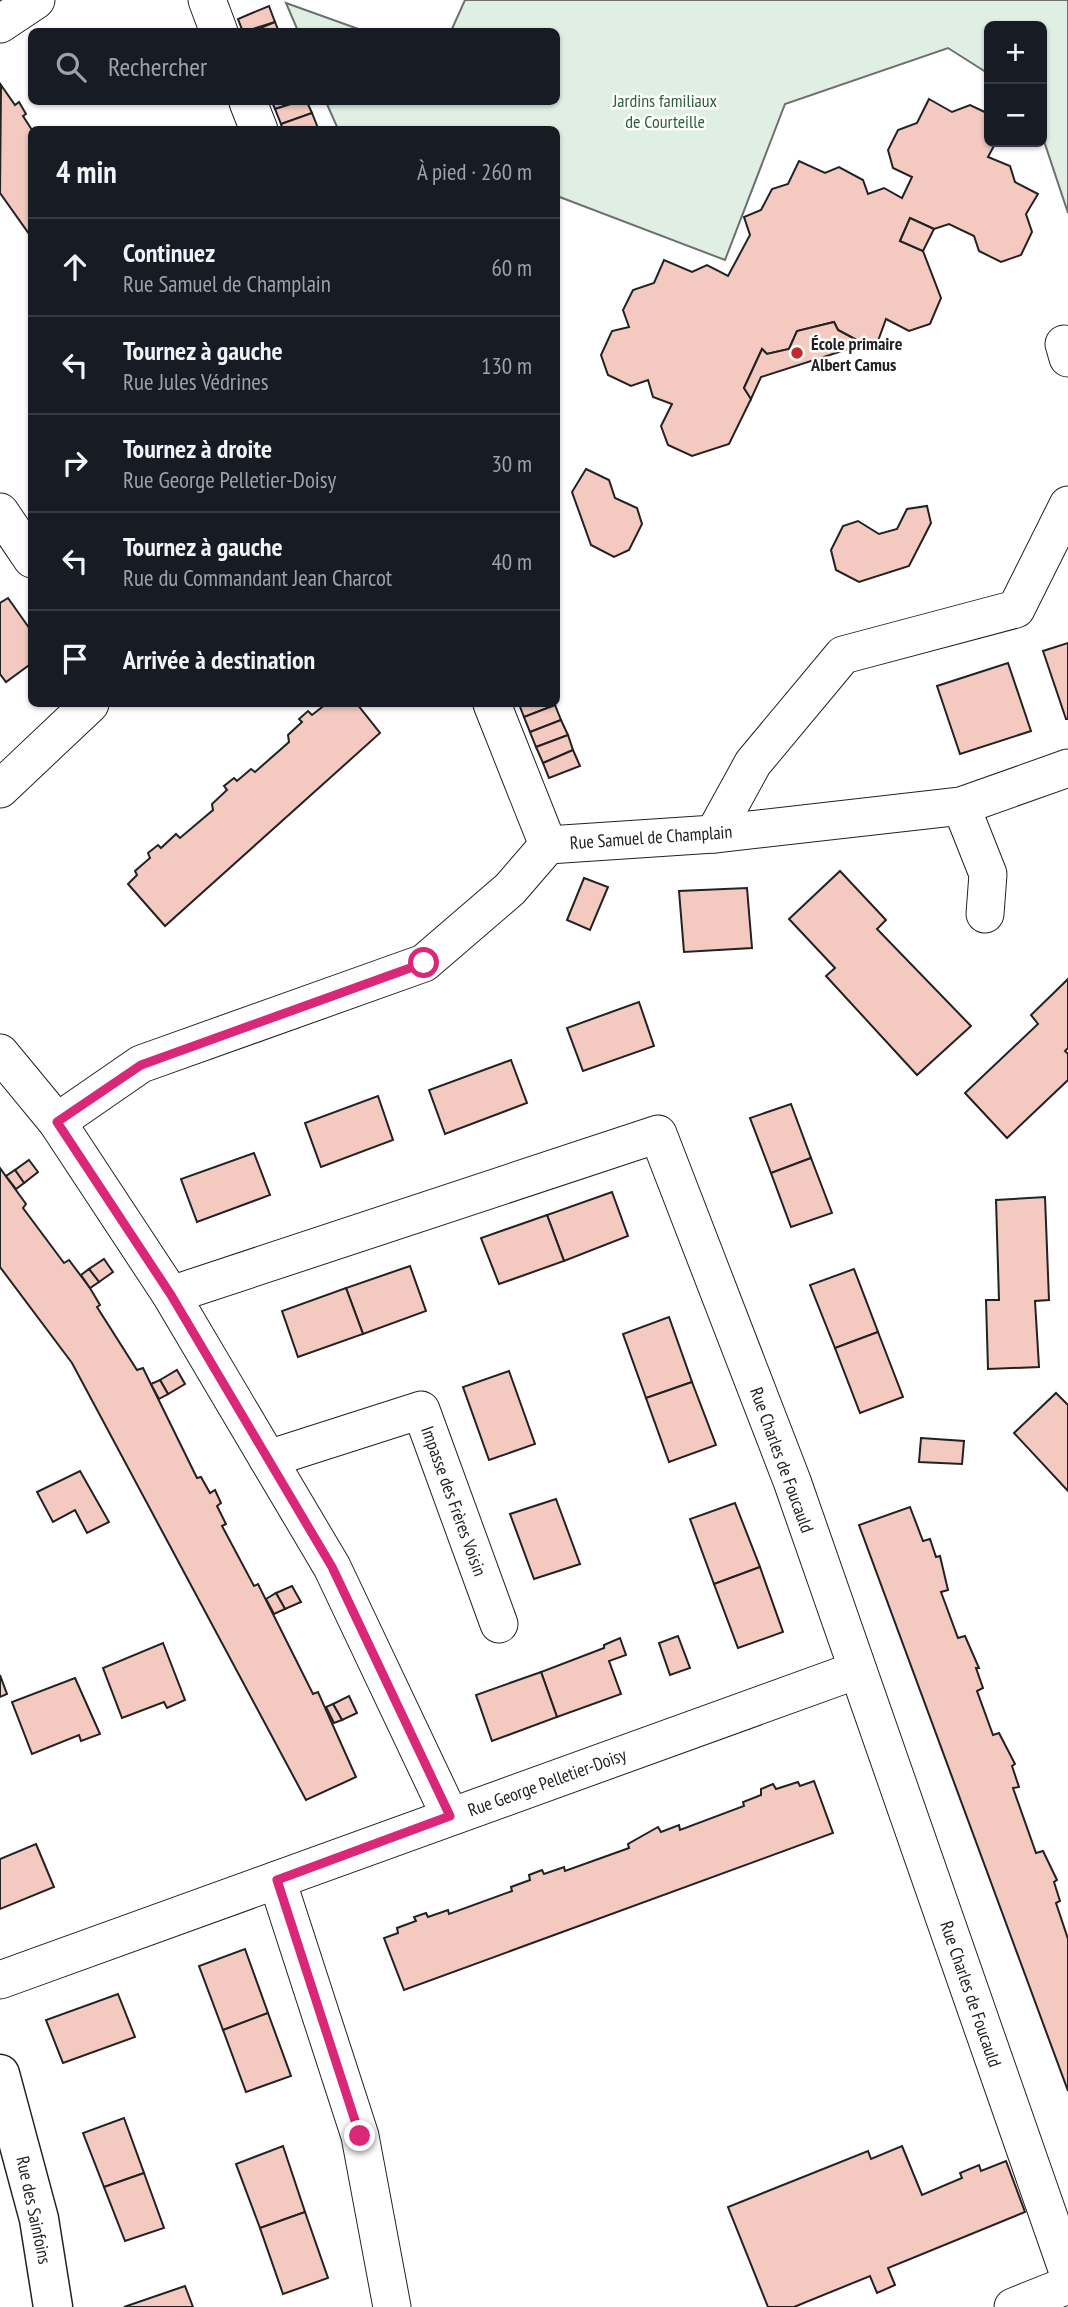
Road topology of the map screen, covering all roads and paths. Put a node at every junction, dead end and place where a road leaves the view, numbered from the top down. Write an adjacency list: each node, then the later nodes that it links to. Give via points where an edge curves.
1 (36, 0): 3 (street)
2 (207, 0): 4 (street)
3 (0, 24)
4 (218, 28)
5 (249, 105): 6 (street)
6 (257, 126)
7 (1068, 505): 15 (street, via 1016,609 843,655 753,763)
8 (0, 512): 9 (street)
9 (28, 553)
10 (87, 707): 13 (street)
11 (493, 707): 16 (street)
12 (1068, 768): 14 (street, Rue Samuel de Champlain)
13 (0, 789)
14 (961, 806): 15 (street, Rue Samuel de Champlain); 17 (street, via 988,874)
15 (714, 834): 16 (street, Rue Samuel de Champlain)
16 (548, 845): 19 (street, Rue Samuel de Champlain, via 510,889 424,963 141,1065)
17 (985, 914)
18 (0, 1053): 19 (street)
19 (57, 1122): 20 (street)
20 (171, 1295): 21 (street); 23 (street, Rue Charles de Foucauld, via 658,1134 792,1481)
21 (268, 1459): 22 (street, Impasse des Frères Voisin, via 421,1409); 24 (street, via 332,1567)
22 (499, 1625)
23 (857, 1670): 24 (street, Rue George Pelletier-Doisy); 28 (street, Rue Charles de Foucauld)
24 (450, 1816): 25 (street, Rue George Pelletier-Doisy)
25 (277, 1880): 26 (street, Rue George Pelletier-Doisy); 31 (street, via 360,2136)
26 (0, 1980)
27 (0, 2074): 30 (street, Rue des Sainfoins, via 39,2219)
28 (1068, 2272)
29 (1068, 2285): 32 (street)
30 (53, 2307)
31 (393, 2307)
32 (1013, 2307)

